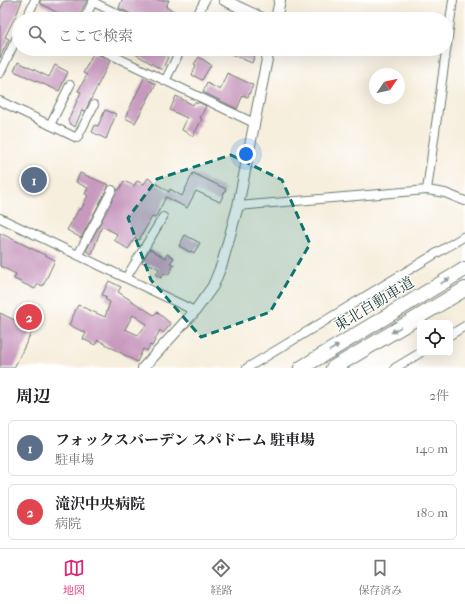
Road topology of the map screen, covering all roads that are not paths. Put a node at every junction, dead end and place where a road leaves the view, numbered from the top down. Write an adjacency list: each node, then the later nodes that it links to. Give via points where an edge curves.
1 (35, 0): 7 (street)
2 (205, 0): 10 (street)
3 (224, 0): 11 (street)
4 (280, 0): 12 (street)
5 (453, 0): 13 (street)
6 (93, 1): 8 (street); 9 (street)
7 (31, 12)
8 (88, 12)
9 (114, 12)
10 (199, 12)
11 (249, 12)
12 (277, 12)
13 (451, 12)
14 (12, 48): 19 (street)
15 (113, 56): 20 (street)
16 (178, 56): 20 (street)
17 (268, 56): 24 (street)
18 (445, 56): 27 (street)
19 (0, 73)
20 (165, 81): 24 (street)
21 (70, 85): 25 (street)
22 (0, 101): 25 (street)
23 (94, 105): 25 (street, via 77,138)
24 (254, 123): 29 (street)
25 (50, 125)
26 (112, 190): 33 (street)
27 (427, 190): 28 (street, via 445,193); 29 (street)
28 (465, 201)
29 (238, 206): 37 (street, via 222,264 213,286)
30 (162, 217): 35 (street)
31 (0, 218): 33 (street)
32 (465, 236): 42 (street)
33 (78, 255): 35 (street)
34 (465, 269): 43 (highway, 東北自動車道, one-way to 34)
35 (126, 278): 37 (street)
36 (465, 288): 44 (highway, one-way to 44)
37 (195, 311): 41 (street)
38 (465, 326): 39 (street)
39 (453, 333)
40 (417, 355): 45 (street)
41 (143, 368)
42 (247, 368)
43 (300, 368)
44 (333, 368)
45 (395, 368)

